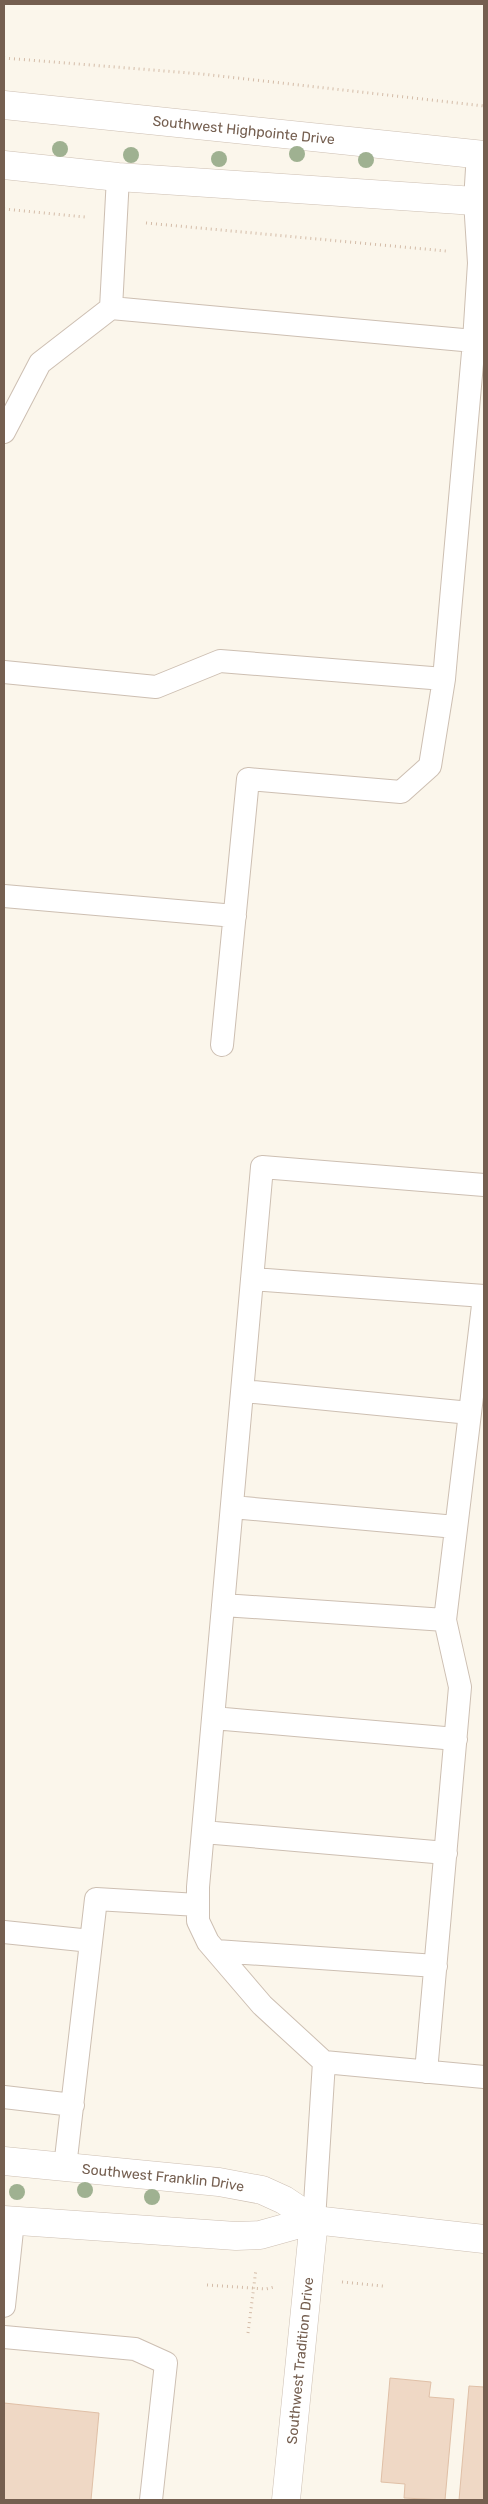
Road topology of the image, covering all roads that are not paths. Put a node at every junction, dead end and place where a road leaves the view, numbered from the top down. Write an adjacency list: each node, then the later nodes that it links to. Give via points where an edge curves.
1 (4, 106): 2 (street, Southwest Highpointe Drive)
2 (481, 154): 5 (lane)
3 (4, 166): 4 (street)
4 (118, 178): 5 (street); 6 (lane)
5 (480, 200): 7 (lane)
6 (111, 308): 7 (lane); 8 (lane, via 40,363)
7 (474, 340): 10 (lane)
8 (4, 432)
9 (4, 672): 10 (lane, via 156,687 220,661)
10 (444, 679): 12 (lane, via 430,766 401,792 248,779)
11 (4, 896): 12 (lane)
12 (235, 916): 13 (lane)
13 (222, 1045)
14 (484, 1185): 15 (lane, via 262,1167)
15 (252, 1279): 16 (lane); 17 (lane)
16 (484, 1297): 18 (lane)
17 (243, 1391): 18 (lane); 19 (lane)
18 (470, 1413): 20 (lane)
19 (232, 1507): 20 (lane); 21 (lane)
20 (456, 1527): 22 (lane)
21 (223, 1604): 22 (lane); 23 (lane)
22 (445, 1620): 24 (lane, via 460,1687)
23 (213, 1718): 24 (lane); 25 (lane)
24 (456, 1739): 26 (lane)
25 (203, 1832): 26 (lane); 27 (lane)
26 (446, 1853): 31 (lane)
27 (198, 1905): 29 (lane, via 96,1899); 30 (lane, via 198,1921 208,1942)
28 (4, 1932): 29 (lane)
29 (91, 1942): 36 (lane)
30 (216, 1950): 31 (lane); 32 (lane, via 262,2005)
31 (436, 1966): 33 (lane)
32 (324, 2062): 33 (lane); 40 (lane)
33 (426, 2072): 34 (lane)
34 (484, 2077)
35 (6, 2096): 36 (lane)
36 (72, 2105): 38 (lane)
37 (4, 2161): 38 (street, Southwest Franklin Drive)
38 (65, 2167): 40 (street, Southwest Franklin Drive, via 219,2182 262,2190)
39 (8, 2220): 40 (street, Southwest Franklin Drive, via 236,2236 260,2235); 42 (lane)
40 (314, 2220): 41 (street, Southwest Franklin Drive); 45 (street, Southwest Tradition Drive)
41 (484, 2239)
42 (4, 2306)
43 (4, 2337): 44 (lane, via 135,2349 166,2364)
44 (151, 2500)
45 (286, 2500)

